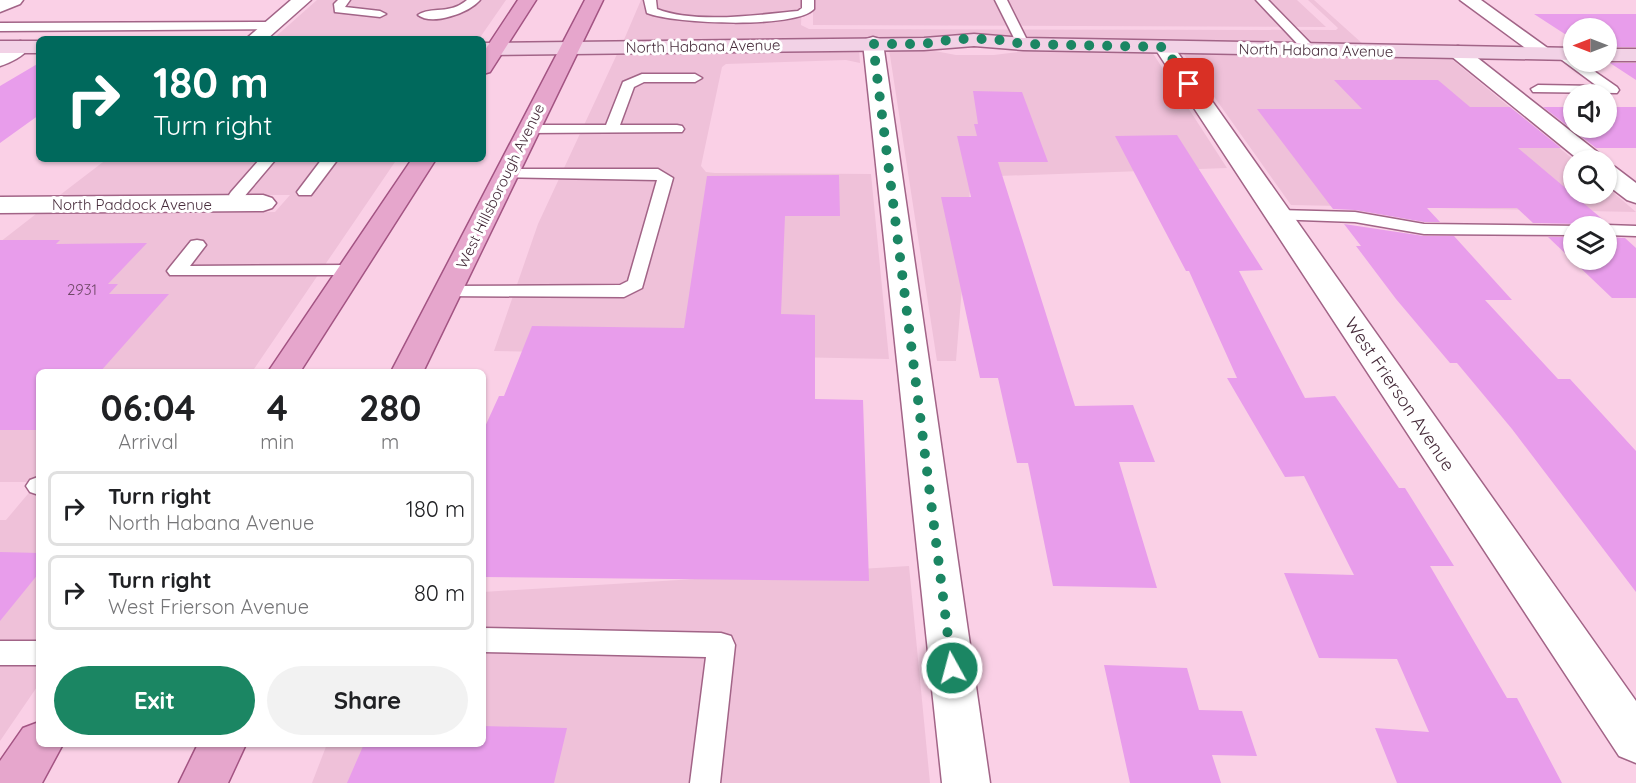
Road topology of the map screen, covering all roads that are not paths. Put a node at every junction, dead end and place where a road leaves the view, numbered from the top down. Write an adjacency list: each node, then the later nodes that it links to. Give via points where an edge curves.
1 (14, 0): 12 (street)
2 (302, 0): 15 (street)
3 (344, 0): 13 (lane, via 339,10)
4 (474, 0): 14 (lane, via 456,13)
5 (528, 0): 23 (main road)
6 (594, 0): 22 (main road, West Hillsborough Avenue)
7 (650, 0): 8 (lane, via 651,11 664,17 801,14 808,9)
8 (808, 0)
9 (1001, 0): 19 (lane)
10 (1262, 0): 24 (lane)
11 (1469, 0): 26 (street)
12 (0, 8)
13 (380, 14)
14 (424, 15)
15 (271, 26): 16 (lane); 17 (street)
16 (0, 27)
17 (259, 36)
18 (873, 44): 19 (street, North Habana Avenue, via 983,50); 22 (street, North Habana Avenue); 64 (street)
19 (1023, 44): 21 (street, North Habana Avenue)
20 (20, 47): 29 (street)
21 (1164, 47): 24 (street, North Habana Avenue); 46 (street, West Frierson Avenue)
22 (569, 48): 23 (street, North Habana Avenue); 32 (main road, West Hillsborough Avenue)
23 (489, 49)
24 (1310, 50): 25 (street, North Habana Avenue)
25 (1458, 52): 26 (street, North Habana Avenue); 35 (street)
26 (1560, 54): 31 (lane, via 1612,90)
27 (1617, 55): 28 (street)
28 (1636, 56)
29 (0, 60)
30 (695, 78): 33 (lane, via 642,78 628,85)
31 (1538, 89)
32 (528, 129): 33 (lane); 39 (main road, West Hillsborough Avenue)
33 (611, 129): 34 (lane)
34 (677, 129)
35 (1580, 150)
36 (265, 162): 42 (lane)
37 (328, 162): 41 (lane)
38 (422, 162): 51 (main road)
39 (506, 174): 52 (main road, West Hillsborough Avenue); 52 (lane, via 658,174 665,178 636,285 624,291)
40 (1617, 180): 43 (street)
41 (305, 192)
42 (237, 195)
43 (1636, 195)
44 (263, 203): 45 (street, North Paddock Avenue)
45 (0, 205)
46 (1278, 214): 47 (lane, via 1355,217 1424,229); 58 (street, West Frierson Avenue)
47 (1563, 230)
48 (1617, 230): 49 (lane)
49 (1636, 231)
50 (197, 245): 51 (lane, via 176,271)
51 (351, 270): 53 (main road)
52 (447, 292): 54 (main road, West Hillsborough Avenue)
53 (286, 369)
54 (408, 369)
55 (486, 640): 63 (lane, via 721,645)
56 (0, 653): 57 (lane)
57 (36, 653)
58 (1636, 740)
59 (38, 747): 61 (main road)
60 (221, 747): 62 (main road)
61 (15, 783)
62 (203, 783)
63 (705, 783)
64 (966, 783)

